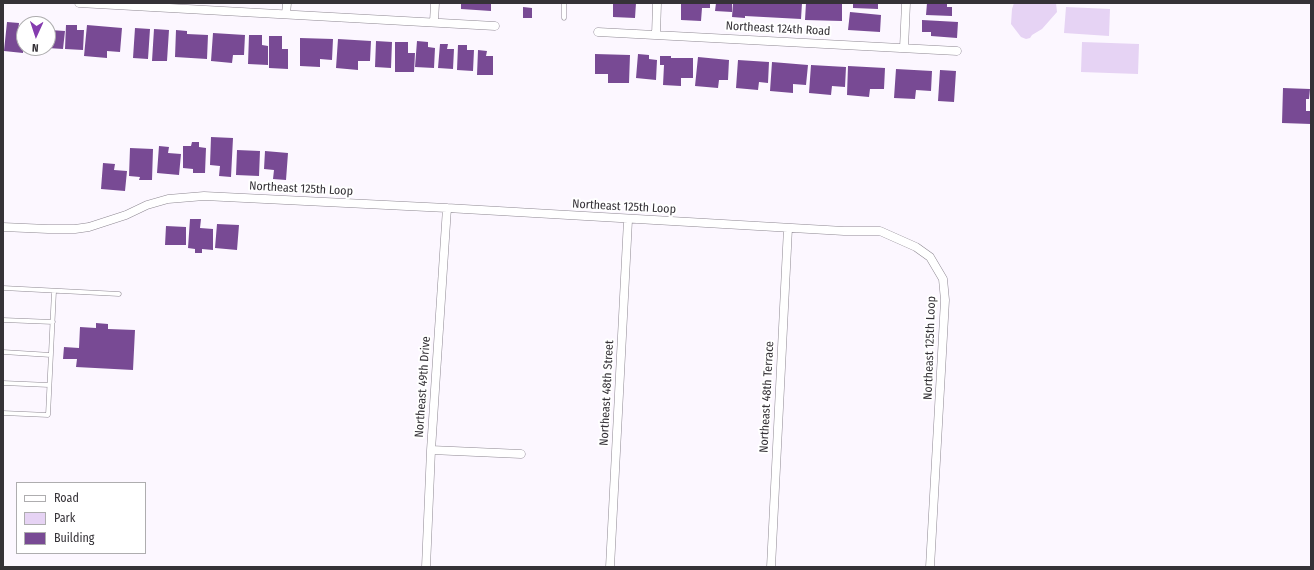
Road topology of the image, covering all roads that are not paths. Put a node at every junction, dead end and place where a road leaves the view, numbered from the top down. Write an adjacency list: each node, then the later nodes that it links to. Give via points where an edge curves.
1 (79, 3): 7 (street)
2 (287, 3): 8 (street)
3 (436, 3): 10 (street)
4 (564, 3): 9 (lane)
5 (657, 3): 13 (street)
6 (906, 3): 14 (street)
7 (176, 6): 8 (street)
8 (286, 14): 10 (street)
9 (564, 18)
10 (434, 22): 11 (street)
11 (495, 26)
12 (598, 32): 13 (street, Northeast 124th Road)
13 (656, 35): 14 (street, Northeast 124th Road)
14 (904, 48): 15 (street, Northeast 124th Road)
15 (958, 51)
16 (447, 208): 17 (street, Northeast 125th Loop); 18 (street, Northeast 125th Loop, via 188,196 147,205 89,227); 30 (street, Northeast 49th Drive)
17 (628, 220): 19 (street, Northeast 125th Loop); 33 (street, Northeast 48th Street)
18 (3, 227)
19 (788, 228): 34 (street, Northeast 48th Terrace); 35 (street, Northeast 125th Loop, via 880,231 916,247 930,257 943,279 945,300)
20 (3, 288): 21 (lane)
21 (54, 291): 22 (lane); 24 (lane)
22 (118, 294)
23 (3, 320): 24 (lane)
24 (53, 322): 26 (lane)
25 (3, 352): 26 (lane)
26 (51, 354): 28 (lane)
27 (3, 383): 28 (lane)
28 (49, 385): 29 (lane, via 48,415)
29 (3, 413)
30 (431, 450): 31 (street); 32 (street, Northeast 49th Drive)
31 (521, 454)
32 (426, 567)
33 (610, 567)
34 (771, 567)
35 (930, 567)

